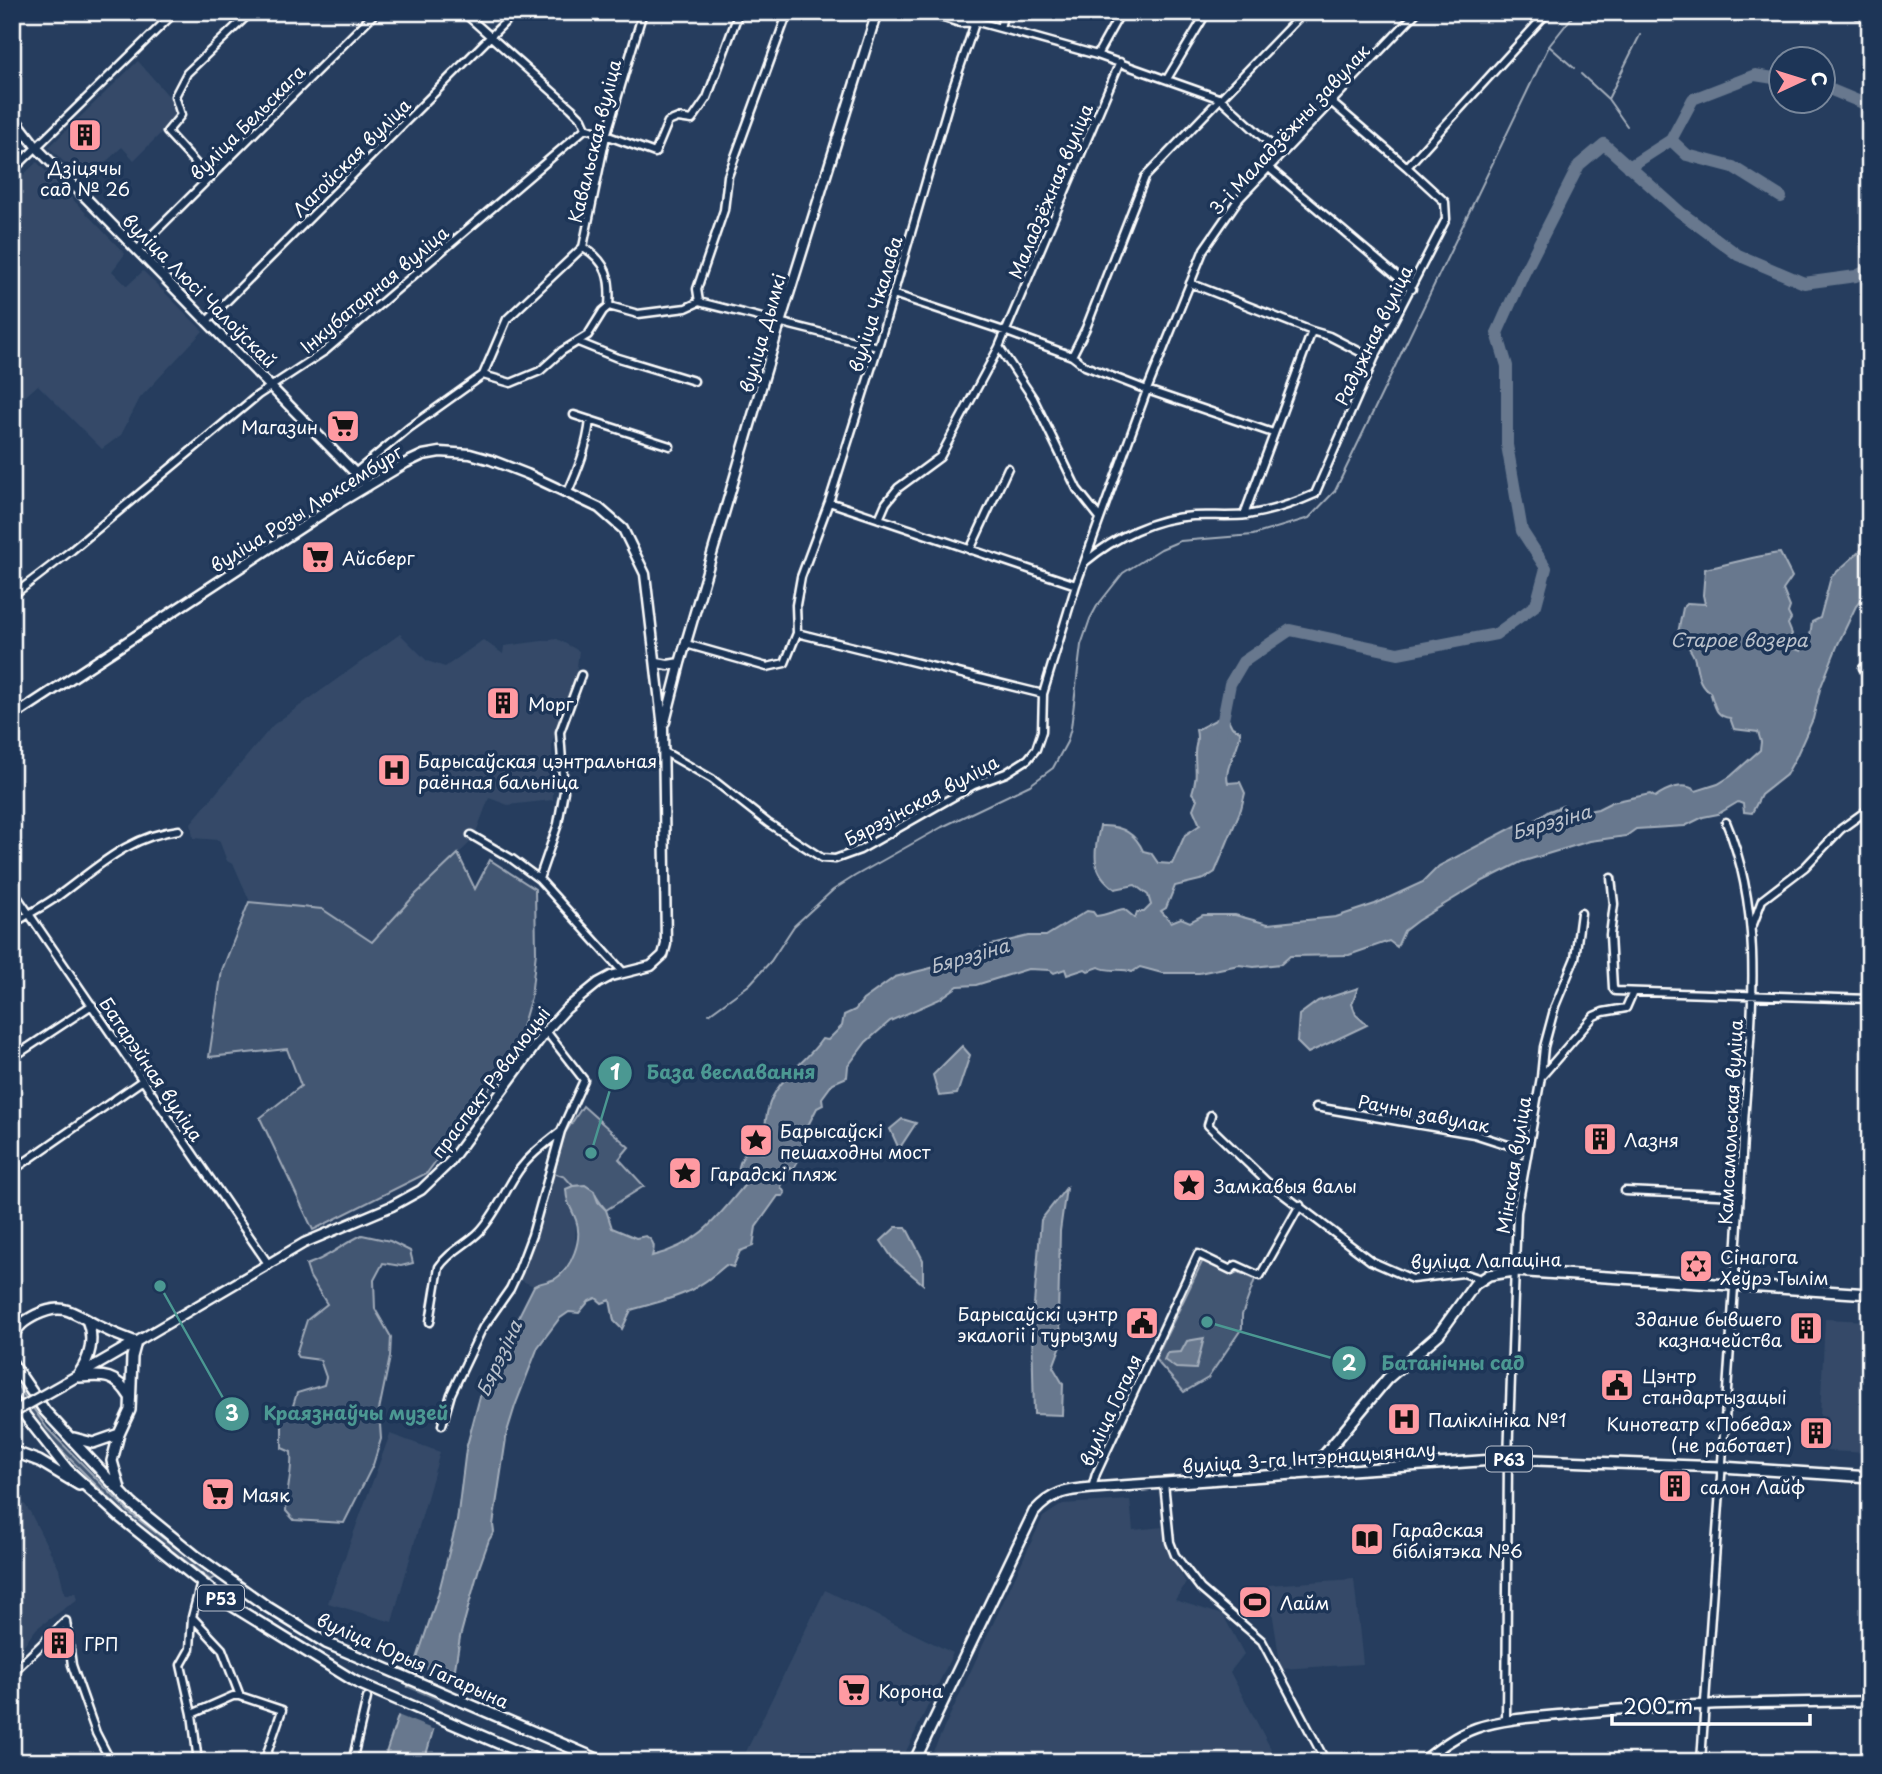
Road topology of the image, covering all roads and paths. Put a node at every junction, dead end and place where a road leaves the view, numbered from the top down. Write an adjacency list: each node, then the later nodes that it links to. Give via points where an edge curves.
1 (175, 12): 28 (street)
2 (251, 12): 33 (street, via 187,73 175,96 180,115 167,132)
3 (376, 12): 33 (street, вуліца Бельскага)
4 (463, 12): 19 (street)
5 (515, 12): 19 (street, Лагойская вуліца)
6 (643, 12): 27 (street, Кавальская вуліца)
7 (739, 12): 27 (street, via 707,98 692,120 668,122 655,153)
8 (788, 12): 39 (street, via 728,176 724,210 696,289)
9 (877, 12): 42 (street, вуліца Дымкі)
10 (924, 12): 17 (street)
11 (1004, 12): 18 (street)
12 (1121, 12): 20 (street)
13 (1207, 12): 22 (street)
14 (1304, 12): 23 (street)
15 (1417, 12): 24 (street, 3-і Маладзёжны завулак)
16 (1548, 12): 30 (street)
17 (975, 23): 18 (street); 38 (street, вуліца Чкалава)
18 (1000, 28): 20 (street)
19 (490, 37): 26 (street, via 571,108); 41 (street, Лагойская вуліца)
20 (1097, 55): 21 (street)
21 (1120, 62): 22 (street); 44 (street, Маладзёжная вуліца)
22 (1167, 79): 23 (street)
23 (1221, 99): 29 (street); 48 (street, via 1145,177)
24 (1331, 102): 29 (street, 3-і Маладзёжны завулак); 30 (street, Радужная вуліца)
25 (12, 115): 28 (street, вуліца Люсі Чалоўскай)
26 (586, 128): 27 (street); 52 (street, Інкубатарная вуліца, via 325,351)
27 (606, 136): 34 (street, Кавальская вуліца)
28 (38, 149): 32 (street); 35 (street, вуліца Люсі Чалоўскай)
29 (1281, 154): 31 (street, 3-і Маладзёжны завулак)
30 (1406, 167): 37 (street, Радужная вуліца, via 1445,202 1446,219)
31 (1269, 168): 36 (street, 3-і Маладзёжны завулак, via 1217,227); 37 (street)
32 (12, 171)
33 (210, 179): 35 (street, вуліца Бельскага)
34 (583, 247): 40 (street, via 609,275); 50 (street, Кавальская вуліца, via 507,319)
35 (138, 250): 41 (street, вуліца Люсі Чалоўскай)
36 (1190, 283): 43 (street); 53 (street, 3-і Маладзёжны завулак)
37 (1412, 289): 49 (street, Радужная вуліца)
38 (893, 294): 44 (street); 46 (street, вуліца Чкалава)
39 (699, 302): 40 (street, via 638,314); 42 (street)
40 (610, 306): 45 (street)
41 (207, 321): 52 (street, вуліца Люсі Чалоўскай)
42 (780, 323): 46 (street); 71 (street, вуліца Дымкі)
43 (1311, 331): 49 (street, via 1329,335); 56 (street)
44 (1007, 332): 47 (street, Маладзёжная вуліца); 48 (street)
45 (579, 342): 50 (street, via 540,372 511,383); 51 (street)
46 (877, 347): 62 (street, вуліца Чкалава)
47 (999, 347): 64 (street, via 1033,398 1077,489); 65 (street, Маладзёжная вуліца, via 940,457 898,488)
48 (1072, 356): 53 (street, via 1085,366)
49 (1374, 359): 63 (street, Радужная вуліца, via 1315,494 1287,506)
50 (484, 375): 59 (street)
51 (694, 382)
52 (272, 387): 59 (street, вуліца Люсі Чалоўскай); 69 (street, Інкубатарная вуліца)
53 (1147, 390): 56 (street); 64 (street, 3-і Маладзёжны завулак)
54 (574, 415): 55 (street)
55 (590, 420): 57 (street); 61 (street, via 582,463)
56 (1273, 433): 63 (street)
57 (670, 446)
58 (1008, 468): 66 (street)
59 (356, 472): 60 (street, вуліца Люсі Чалоўскай)
60 (368, 486): 61 (street, вуліца Розы Люксембург, via 423,455 455,452 491,460); 78 (street, вуліца Розы Люксембург)
61 (568, 492): 72 (street, вуліца Розы Люксембург, via 600,508 624,529 631,542 645,574)
62 (829, 502): 65 (street); 70 (street, вуліца Чкалава, via 801,577)
63 (1244, 515): 67 (street, Радужная вуліца, via 1191,516 1147,526 1110,544)
64 (1100, 518): 67 (street, Бярэзінская вуліца)
65 (878, 519): 66 (street)
66 (970, 550): 68 (street)
67 (1084, 564): 68 (street, Бярэзінская вуліца)
68 (1076, 585): 77 (street, Бярэзінская вуліца)
69 (12, 596)
70 (797, 633): 71 (street, via 785,663 774,667); 77 (street)
71 (686, 644): 73 (street, вуліца Дымкі)
72 (657, 663): 73 (street); 79 (street, вуліца Розы Люксембург)
73 (680, 663): 79 (street, вуліца Дымкі)
74 (1863, 668): 76 (street)
75 (581, 675): 86 (street, via 560,732 565,790)
76 (1870, 680)
77 (1043, 694): 80 (street, Бярэзінская вуліца, via 1042,732 1028,759 860,850 835,859 822,858 712,779)
78 (12, 717)
79 (663, 728): 80 (street, вуліца Розы Люксембург)
80 (663, 751): 92 (street, вуліца Розы Люксембург)
81 (1870, 808): 91 (street, via 1762,900)
82 (1726, 822): 91 (street, Камсамольская вуліца, via 1744,872)
83 (180, 830): 88 (street, via 126,845)
84 (471, 835): 86 (street)
85 (1611, 878): 94 (street, via 1613,988)
86 (539, 879): 93 (street)
87 (12, 889): 88 (street, Батарэйная вуліца)
88 (29, 913): 90 (street); 97 (street, Батарэйная вуліца)
89 (1581, 913): 100 (street, Мінская вуліца, via 1575,958 1555,1006)
90 (12, 925)
91 (1752, 927): 95 (street, Камсамольская вуліца)
92 (663, 955): 93 (street, праспект Рэвалюцыі, via 651,966)
93 (623, 972): 98 (street, праспект Рэвалюцыі, via 598,983)
94 (1633, 992): 95 (street); 100 (street, via 1626,1009 1594,1016)
95 (1752, 996): 96 (street); 108 (street, Камсамольская вуліца)
96 (1870, 999)
97 (92, 1005): 99 (street); 101 (street, Батарэйная вуліца)
98 (546, 1031): 104 (street, via 584,1080); 110 (street, праспект Рэвалюцыі, via 437,1177 410,1197 333,1229)
99 (12, 1058)
100 (1541, 1077): 105 (street, Мінская вуліца)
101 (143, 1080): 106 (street); 110 (street, Батарэйная вуліца)
102 (1316, 1107): 105 (street, Рачны завулак, via 1474,1134)
103 (1211, 1115): 109 (street, вуліца Лапаціна, via 1208,1125 1267,1182)
104 (561, 1131): 116 (street, via 530,1157 479,1232 443,1259); 125 (street, via 518,1272 482,1329 451,1394)
105 (1527, 1151): 111 (street, Мінская вуліца)
106 (12, 1171)
107 (1625, 1191): 108 (street)
108 (1740, 1196): 113 (street, Камсамольская вуліца)
109 (1300, 1205): 112 (street, вуліца Лапаціна, via 1371,1261 1401,1276 1423,1279 1463,1273); 136 (street, вуліца Гогаля, via 1260,1276 1236,1265 1231,1270 1198,1254)
110 (269, 1265): 119 (street, праспект Рэвалюцыі)
111 (1514, 1271): 112 (main road, вуліца Лапаціна); 113 (main road, вуліца Лапаціна); 130 (street, Мінская вуліца)
112 (1481, 1279): 129 (main road, via 1439,1334 1387,1378)
113 (1735, 1285): 114 (main road, вуліца Лапаціна); 131 (street, Камсамольская вуліца)
114 (1870, 1294)
115 (87, 1320): 117 (main road, via 69,1309 52,1309); 119 (main road); 121 (main road, via 91,1345)
116 (430, 1322)
117 (15, 1327): 118 (main road)
118 (12, 1337)
119 (136, 1342): 121 (main road, праспект Рэвалюцыі); 122 (main road)
120 (12, 1363): 127 (main road, вуліца Юрыя Гагарына / Р53, via 45,1411)
121 (78, 1377): 122 (main road, via 108,1377); 124 (main road, праспект Рэвалюцыі, bridge)
122 (130, 1398): 126 (main road, via 128,1418)
123 (12, 1399): 138 (main road, вуліца Юрыя Гагарына / Р53, via 67,1469)
124 (12, 1413)
125 (442, 1425)
126 (119, 1434): 127 (main road, via 93,1443); 137 (main road, via 111,1461)
127 (71, 1438): 137 (main road, вуліца Юрыя Гагарына / Р53)
128 (12, 1451): 138 (main road)
129 (1325, 1454): 132 (main road); 133 (main road)
130 (1508, 1459): 131 (main road, вуліца 3-га Інтэрнацыяналу / Р63); 132 (main road, вуліца 3-га Інтэрнацыяналу / Р63); 147 (street, Мінская вуліца)
131 (1722, 1467): 134 (main road, вуліца 3-га Інтэрнацыяналу / Р63); 145 (street, Камсамольская вуліца)
132 (1339, 1472): 133 (main road, вуліца 3-га Інтэрнацыяналу / Р63)
133 (1296, 1475): 135 (main road, вуліца 3-га Інтэрнацыяналу / Р63)
134 (1870, 1477)
135 (1164, 1482): 136 (main road, вуліца 3-га Інтэрнацыяналу / Р63); 155 (street, via 1175,1555 1201,1589 1262,1642)
136 (1092, 1488): 154 (main road, вуліца 3-га Інтэрнацыяналу / Р63, via 1054,1494 1034,1513)
137 (121, 1492): 153 (main road, вуліца Юрыя Гагарына / Р53, via 157,1526 266,1606 327,1643)
138 (99, 1497): 139 (main road, вуліца Юрыя Гагарына / Р53)
139 (201, 1582): 140 (street); 152 (main road, вуліца Юрыя Гагарына / Р53, via 258,1624 356,1682)
140 (192, 1617): 142 (street, via 222,1649); 146 (street, via 192,1640 181,1665)
141 (12, 1673): 148 (street, via 66,1621 72,1665)
142 (240, 1696): 146 (street); 150 (street, via 282,1710)
143 (367, 1698): 151 (street)
144 (1870, 1701): 145 (street)
145 (1705, 1704): 147 (street); 157 (street, Камсамольская вуліца)
146 (192, 1714): 149 (street)
147 (1506, 1721): 156 (street, via 1467,1732)
148 (111, 1762)
149 (198, 1762)
150 (264, 1762)
151 (352, 1762)
152 (542, 1762)
153 (604, 1762)
154 (914, 1762)
155 (1326, 1762)
156 (1422, 1762)
157 (1701, 1762)

